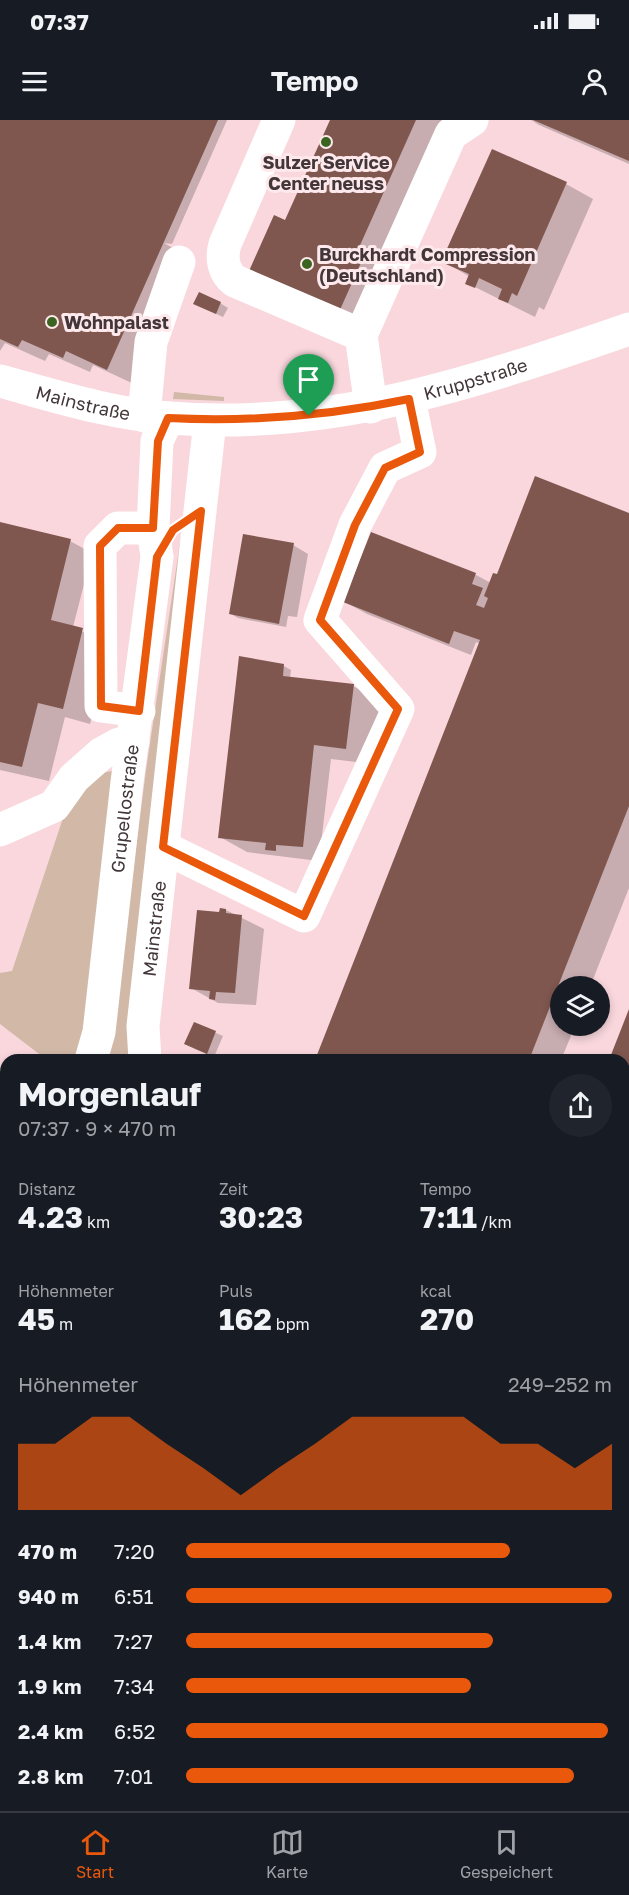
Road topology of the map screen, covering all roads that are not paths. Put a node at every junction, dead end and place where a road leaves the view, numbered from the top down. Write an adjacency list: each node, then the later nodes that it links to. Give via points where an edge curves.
1 (279, 120): 5 (street, via 225,244 225,269 236,281)
2 (472, 120): 5 (street, via 451,134)
3 (179, 261): 9 (street, via 151,342)
4 (629, 329): 7 (street, Kruppstraße, via 497,375)
5 (361, 335): 8 (street)
6 (0, 381): 9 (street, Mainstraße)
7 (409, 399): 8 (street, Kruppstraße); 16 (street, via 420,452 385,468 355,525 320,620 398,709 304,916)
8 (370, 407): 10 (street, Kruppstraße, via 288,418)
9 (156, 417): 10 (street, Mainstraße); 11 (street, via 174,437 180,487); 12 (street, Grupellostraße)
10 (210, 420): 11 (street, Mainstraße)
11 (201, 511): 12 (street, Grupellostraße); 16 (street, Mainstraße)
12 (155, 543): 13 (street, Grupellostraße); 13 (street, via 118,528 100,546 101,706)
13 (139, 711): 14 (street, Grupellostraße)
14 (133, 742): 15 (street, via 119,744 101,754 74,778 54,806); 17 (street, Grupellostraße, via 99,1032)
15 (0, 830)
16 (163, 847): 18 (street, Mainstraße, via 142,1026)
17 (93, 1054)
18 (144, 1054)

